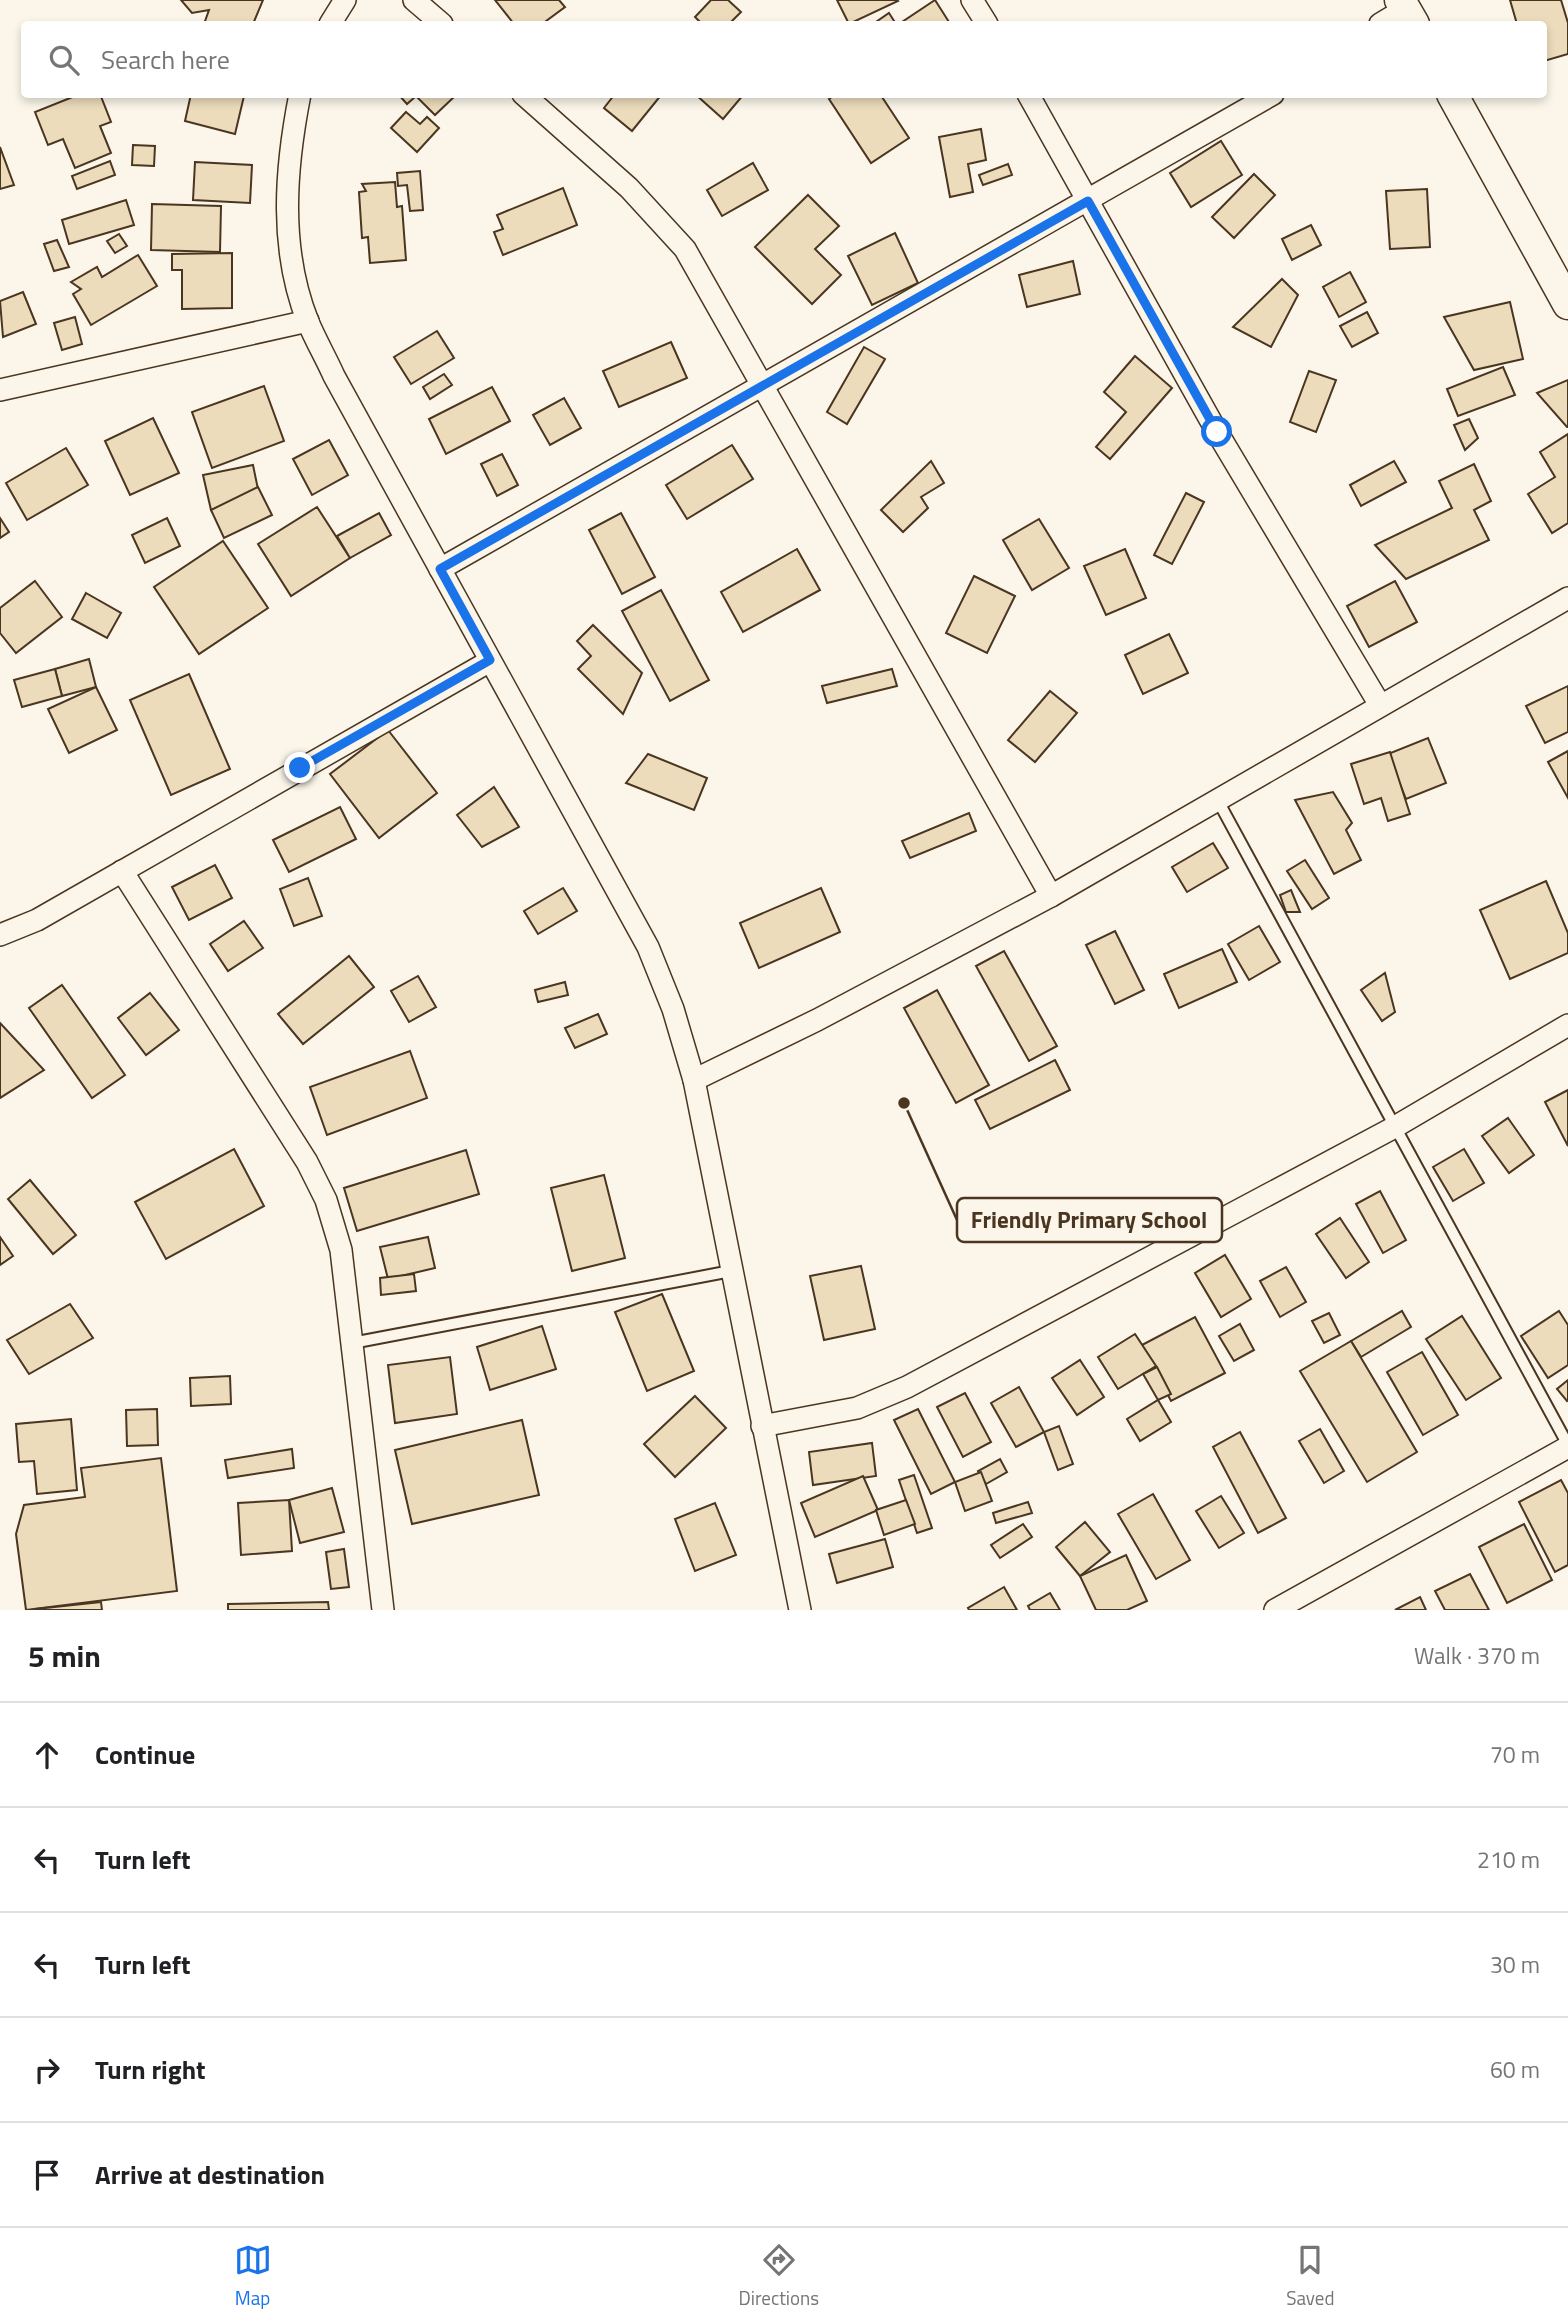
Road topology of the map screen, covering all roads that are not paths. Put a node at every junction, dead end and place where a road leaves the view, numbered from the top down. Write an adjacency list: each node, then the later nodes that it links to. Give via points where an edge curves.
1 (345, 0): 4 (street)
2 (414, 0): 5 (street)
3 (972, 0): 6 (street)
4 (332, 21)
5 (438, 21)
6 (985, 21)
7 (299, 98): 14 (street, via 289,150 286,203 292,264)
8 (528, 98): 15 (street, via 629,188 685,249)
9 (1030, 98): 12 (street)
10 (1266, 98): 12 (street)
11 (1454, 98): 13 (street)
12 (1088, 201): 15 (street); 20 (street, via 1217,432)
13 (1568, 304)
14 (308, 321): 16 (street); 17 (street)
15 (763, 385): 17 (street); 23 (street)
16 (0, 390)
17 (440, 569): 19 (street)
18 (1568, 598): 20 (street)
19 (490, 660): 22 (street); 26 (street, via 648,947)
20 (1380, 705): 21 (street)
21 (1217, 799): 23 (street); 27 (lane)
22 (122, 871): 24 (street, via 37,920); 29 (street, via 327,1200 341,1250)
23 (1051, 896): 26 (street)
24 (0, 934)
25 (1568, 1026): 27 (street)
26 (695, 1080): 28 (street)
27 (1393, 1128): 30 (street, via 907,1387 857,1408); 31 (lane)
28 (731, 1271): 29 (lane); 30 (street)
29 (352, 1343): 32 (street)
30 (762, 1426): 33 (street)
31 (1568, 1446): 34 (street)
32 (383, 1610)
33 (800, 1610)
34 (1275, 1610)

